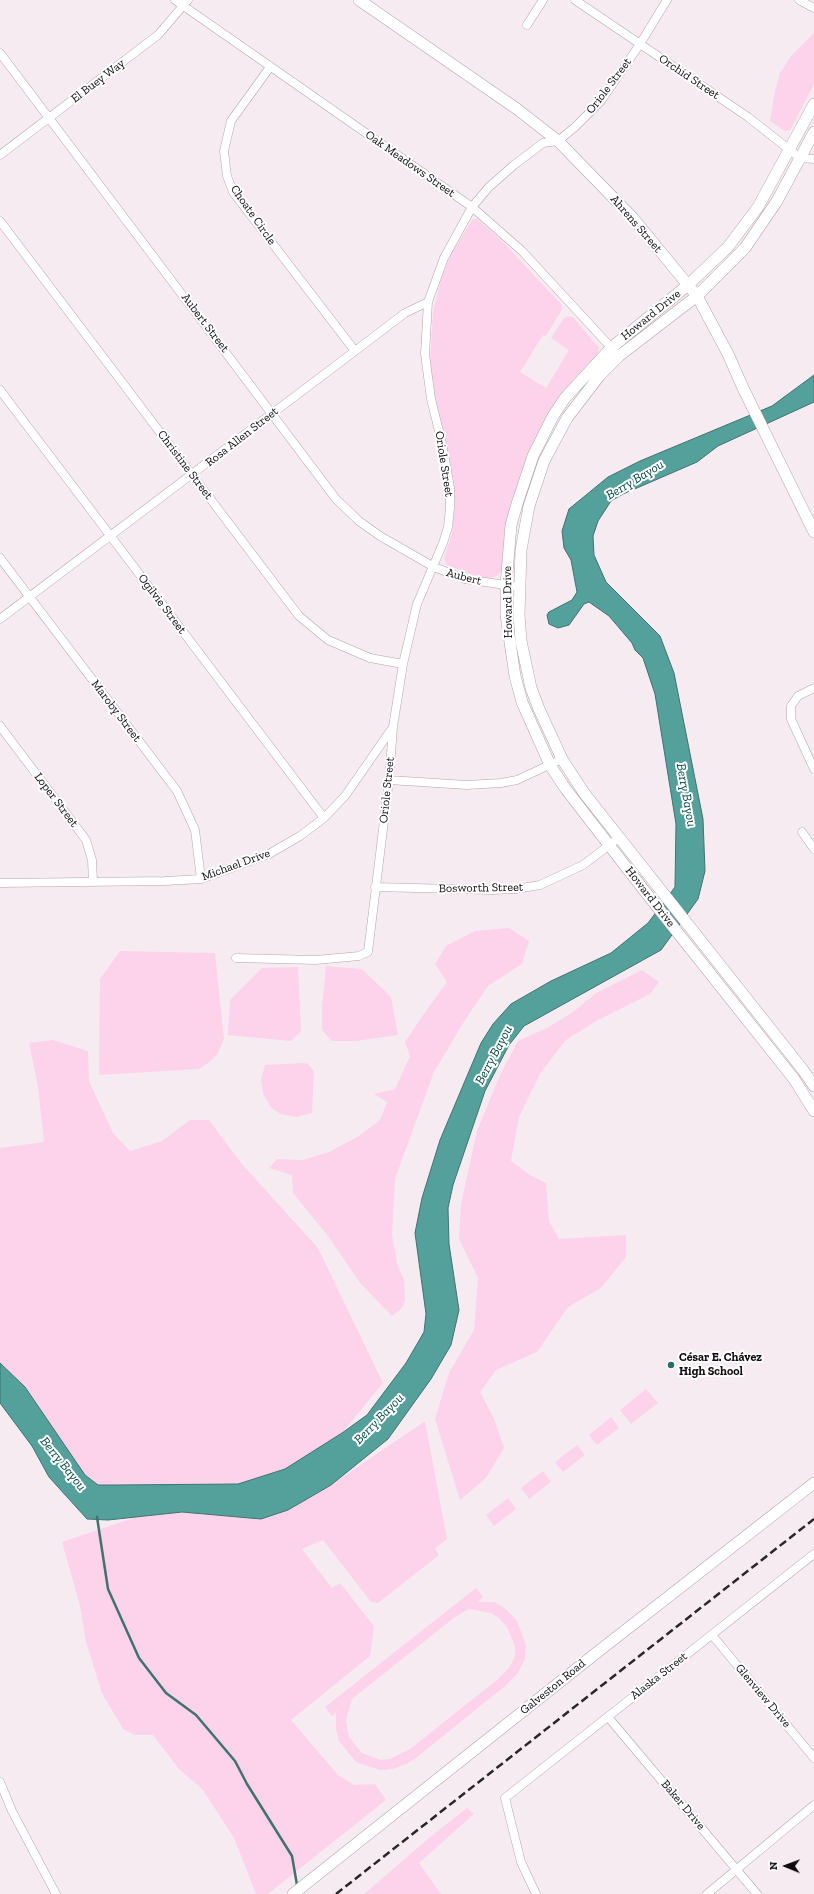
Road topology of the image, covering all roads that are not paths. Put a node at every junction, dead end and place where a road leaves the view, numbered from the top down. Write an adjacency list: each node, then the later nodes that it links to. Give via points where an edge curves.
1 (175, 0): 7 (street, Oak Meadows Street)
2 (359, 0): 16 (main road, Ahrens Street, via 517,109)
3 (543, 0): 9 (street)
4 (575, 0): 10 (street, Orchid Street)
5 (667, 0): 10 (street, Oriole Street)
6 (799, 0): 8 (street)
7 (187, 3): 12 (street, Oak Meadows Street); 14 (street, El Buey Way, via 158,35)
8 (814, 8)
9 (526, 25)
10 (640, 44): 16 (street, Oriole Street, via 600,102); 17 (street, Orchid Street, via 748,117)
11 (0, 53): 14 (street, Aubert Street)
12 (270, 67): 21 (street, Oak Meadows Street); 27 (street, Choate Circle, via 231,121 224,151 227,176 233,192)
13 (814, 104): 17 (main road, Howard Drive)
14 (49, 118): 18 (street, El Buey Way); 30 (street, Aubert Street)
15 (814, 132): 19 (main road, Howard Drive)
16 (558, 141): 21 (street, Oriole Street, via 543,143 537,147 489,187); 23 (main road, Ahrens Street, via 633,218)
17 (790, 149): 19 (street, Orchid Street); 23 (main road, Howard Drive, via 765,196 740,232 715,261)
18 (0, 155)
19 (800, 158): 20 (street); 24 (main road, Howard Drive, via 777,201 745,248)
20 (814, 159)
21 (472, 206): 25 (street, Oriole Street, via 444,258); 26 (street, Oak Meadows Street, via 522,252)
22 (0, 221): 31 (street, Christine Street)
23 (688, 285): 24 (main road, Ahrens Street); 26 (main road, Howard Drive)
24 (697, 296): 28 (main road, Howard Drive); 34 (main road, Ahrens Street, via 728,354)
25 (428, 302): 27 (street, Rosa Allen Street, via 405,313); 37 (street, Oriole Street, via 425,354 431,399 450,488 448,527)
26 (611, 348): 28 (street, Oak Meadows Street); 32 (main road, Howard Drive, via 553,416)
27 (354, 351): 30 (street, Rosa Allen Street)
28 (619, 356): 33 (main road, Howard Drive, via 600,375 567,418 544,461)
29 (0, 390): 35 (street, Ogilvie Street)
30 (272, 412): 31 (street, Rosa Allen Street); 37 (street, Aubert Street, via 336,499 359,521 380,536)
31 (193, 474): 35 (street, Rosa Allen Street); 42 (street, Christine Street, via 299,616 328,640 370,658)
32 (524, 479): 33 (main road); 38 (main road, Howard Drive, via 512,525)
33 (536, 485): 39 (main road, Howard Drive, via 521,550)
34 (814, 532)
35 (110, 535): 40 (street, Rosa Allen Street); 52 (street, Ogilvie Street)
36 (0, 558): 40 (street, Maroby Street)
37 (434, 567): 38 (street, Aubert, via 464,579); 42 (street, Oriole Street, via 416,604)
38 (506, 585): 39 (street, Aubert); 44 (main road, Howard Drive, via 507,622)
39 (519, 587): 43 (main road, Howard Drive, via 522,641)
40 (30, 597): 41 (street, Rosa Allen Street); 57 (street, Maroby Street, via 177,791 195,830)
41 (0, 619)
42 (403, 664): 47 (street, Oriole Street)
43 (528, 673): 44 (main road); 48 (main road, Howard Drive, via 538,709)
44 (515, 676): 49 (main road, Howard Drive, via 522,702)
45 (814, 688): 50 (street, via 798,696 791,706 791,719)
46 (0, 726): 58 (street, Loper Street, via 86,840 92,860)
47 (393, 727): 51 (street, Oriole Street); 52 (street, Michael Drive, via 345,796)
48 (562, 759): 49 (street); 54 (main road, Howard Drive, via 584,793)
49 (550, 765): 51 (street, via 517,780 501,783 467,785); 55 (main road, Howard Drive)
50 (814, 769)
51 (389, 780): 60 (street, Oriole Street)
52 (324, 818): 57 (street, Michael Drive, via 270,854)
53 (802, 832): 56 (street)
54 (620, 837): 55 (street, Bosworth Street); 62 (main road, Howard Drive)
55 (610, 845): 60 (street, Bosworth Street, via 583,865 560,876 540,884 516,889); 63 (main road, Howard Drive)
56 (814, 849)
57 (201, 879): 58 (street, Michael Drive)
58 (93, 882): 59 (street, Michael Drive)
59 (0, 883)
60 (375, 887): 61 (street, Oriole Street, via 368,952 359,956 316,960)
61 (236, 958)
62 (737, 986): 63 (main road); 64 (main road, Howard Drive)
63 (726, 995): 65 (main road, Howard Drive)
64 (803, 1070): 65 (main road); 66 (main road, Howard Drive)
65 (794, 1079): 67 (main road, Howard Drive)
66 (814, 1086)
67 (814, 1111)
68 (814, 1483): 77 (main road, Galveston Road)
69 (814, 1554): 70 (street, Alaska Street)
70 (712, 1635): 71 (street, Alaska Street); 72 (street, Glenview Drive)
71 (608, 1717): 75 (street, Baker Drive); 78 (street, Alaska Street, via 505,1798 521,1862)
72 (814, 1758)
73 (0, 1782): 76 (street, via 12,1811)
74 (814, 1805): 75 (street)
75 (737, 1869): 79 (street); 80 (street, Baker Drive)
76 (56, 1894)
77 (293, 1894)
78 (536, 1894)
79 (707, 1894)
80 (757, 1894)

